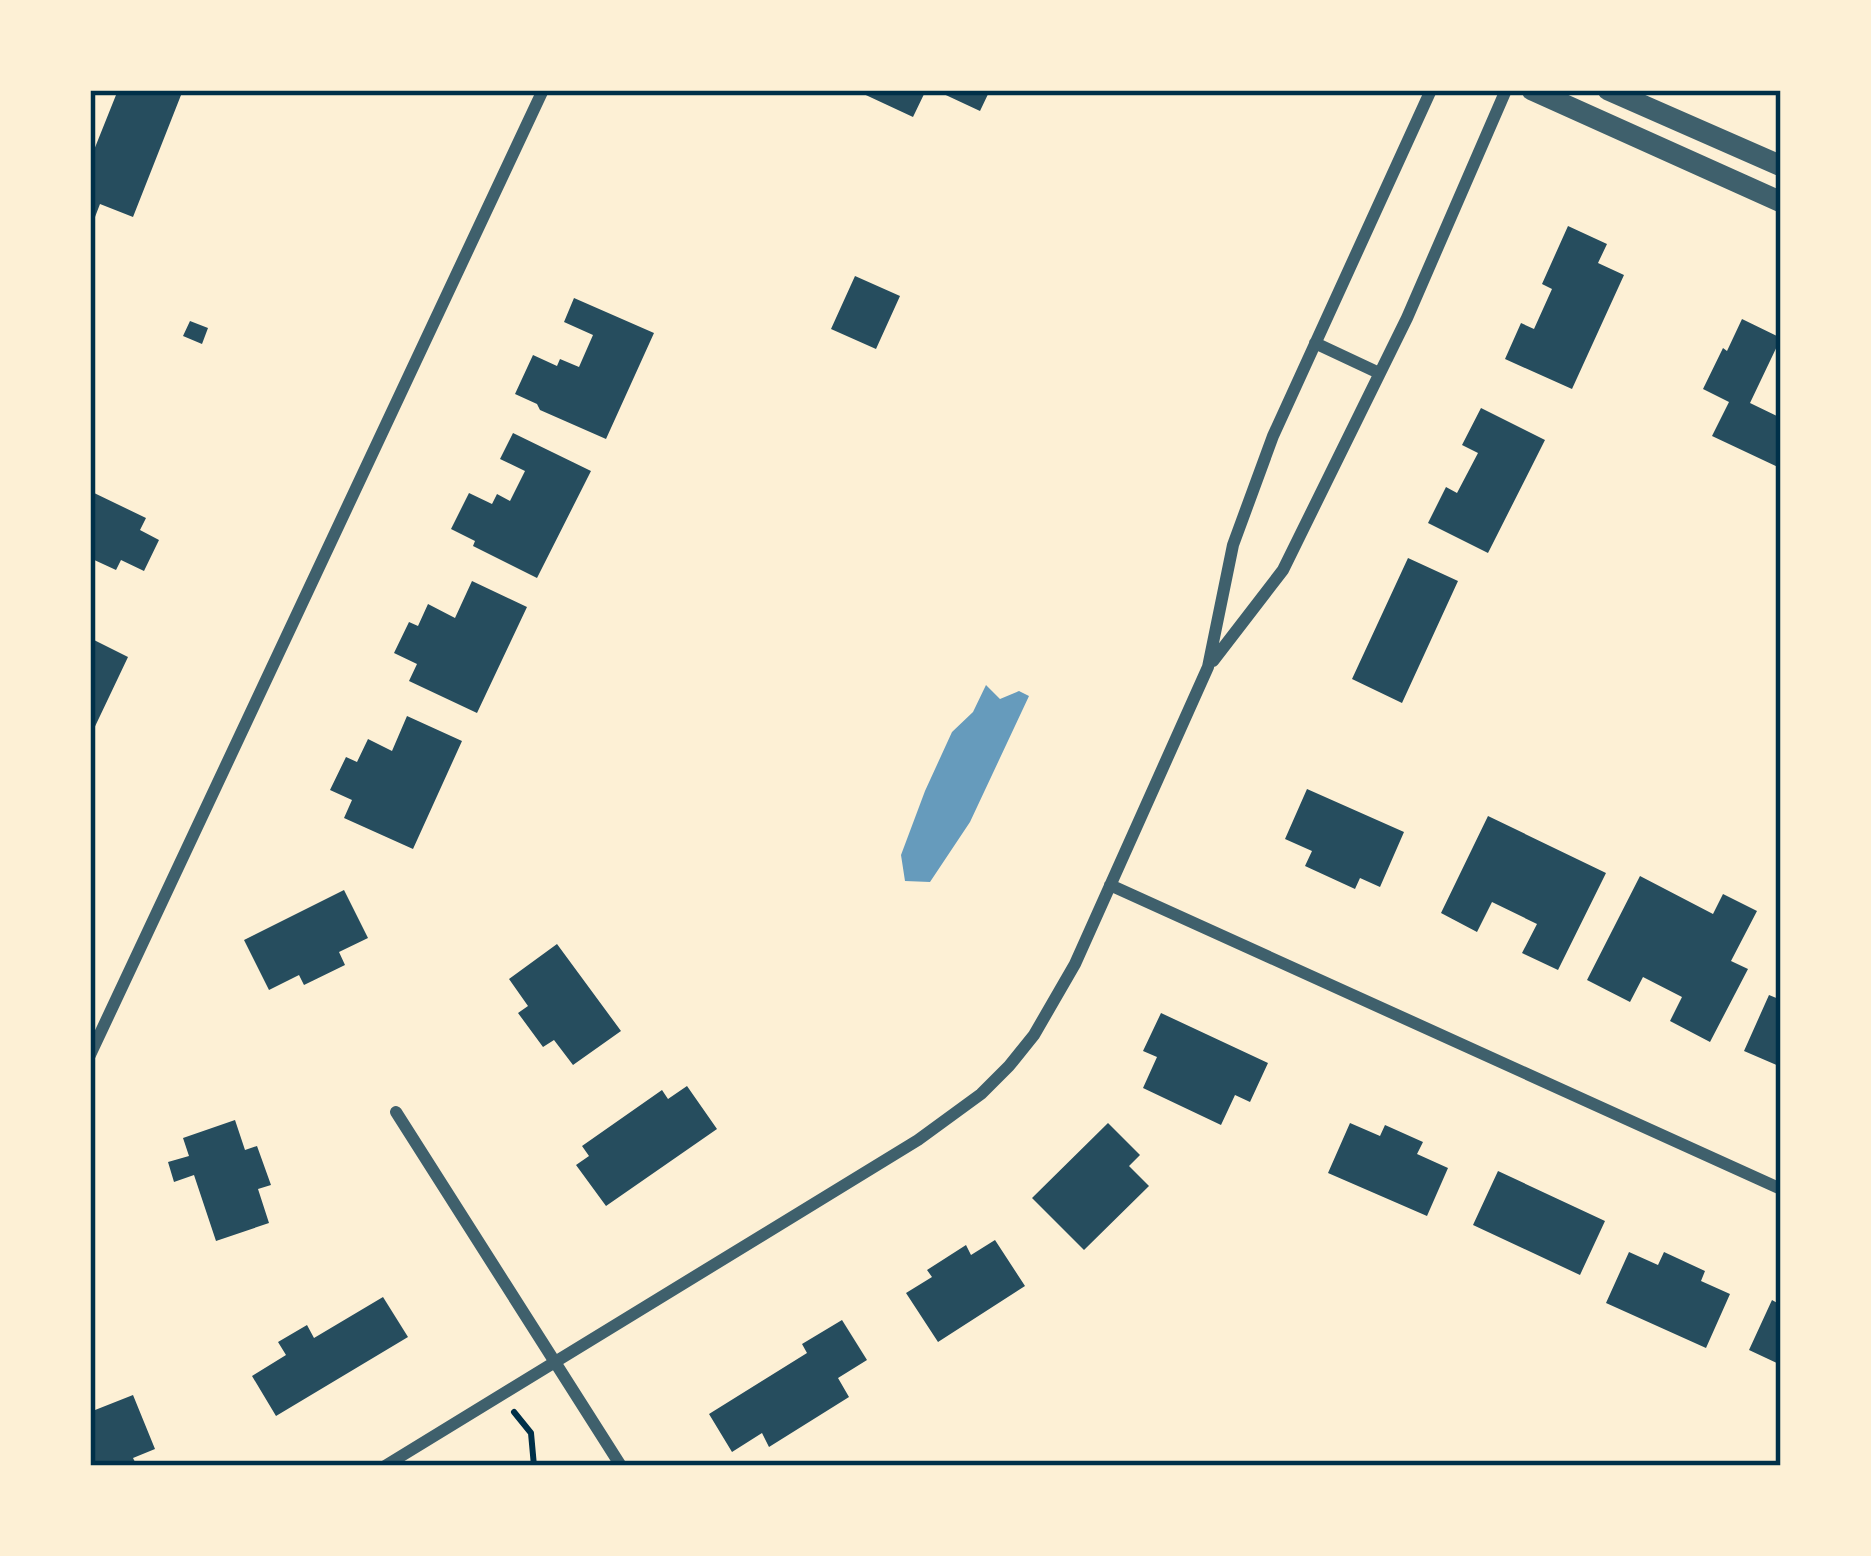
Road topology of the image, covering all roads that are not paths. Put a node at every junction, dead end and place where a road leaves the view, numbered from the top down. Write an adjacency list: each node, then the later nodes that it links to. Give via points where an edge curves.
1 (543, 90): 12 (street)
2 (1431, 90): 8 (street)
3 (1506, 90): 9 (street)
4 (1532, 90): 7 (street)
5 (1608, 90): 6 (street)
6 (1781, 166)
7 (1781, 202)
8 (1315, 343): 9 (street); 10 (street, via 1233,545)
9 (1379, 373): 10 (street, via 1283,570)
10 (1208, 667): 11 (street)
11 (1110, 885): 14 (street); 15 (street, via 1034,1035 981,1094)
12 (90, 1055)
13 (396, 1112): 15 (street)
14 (1781, 1189)
15 (557, 1361): 16 (street); 17 (street)
16 (385, 1466)
17 (621, 1466)

